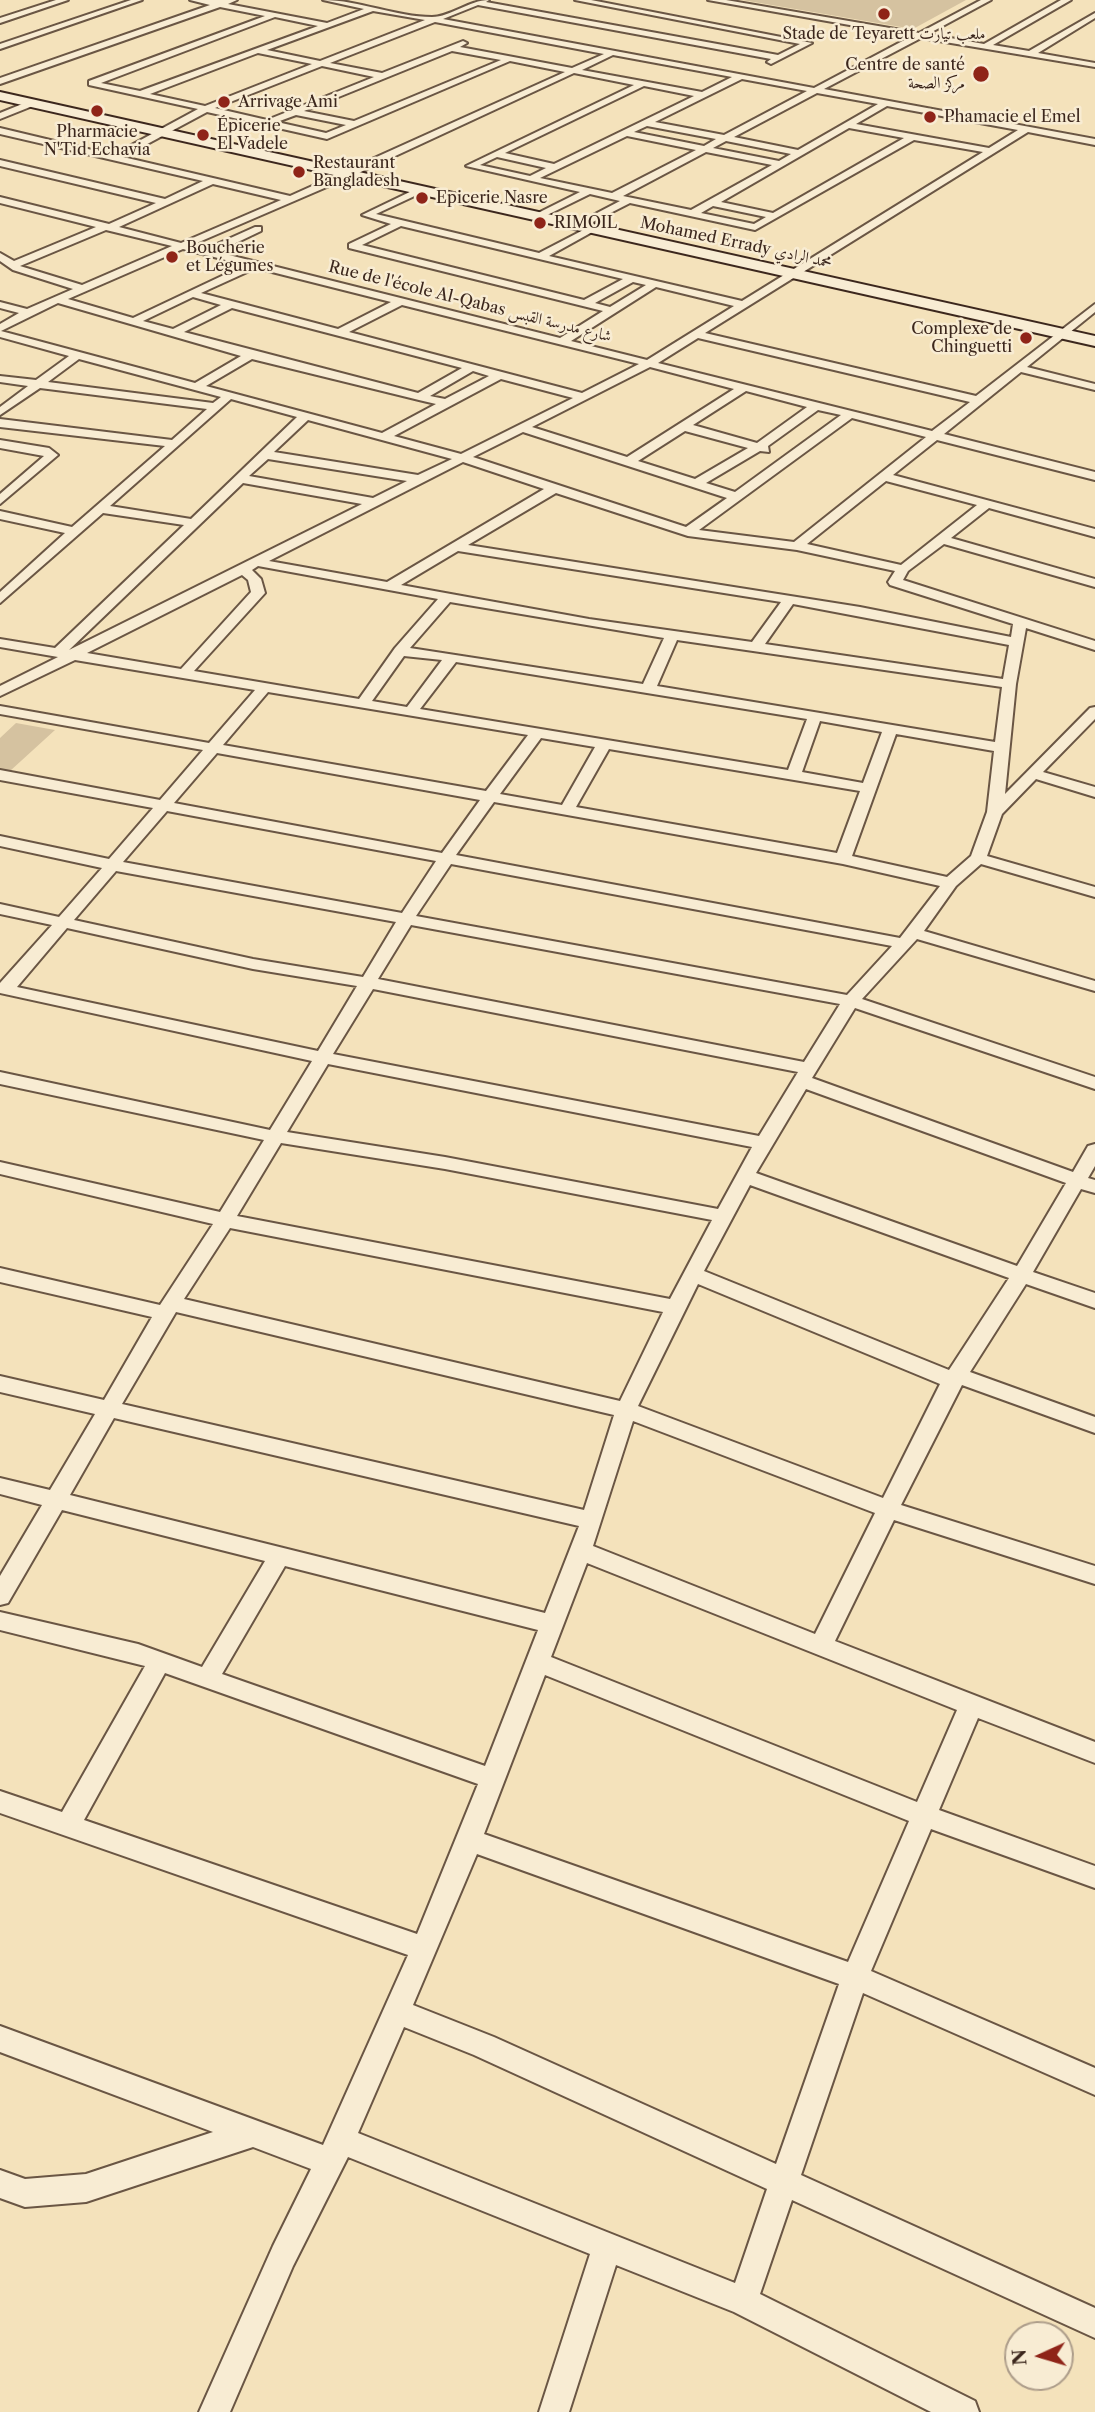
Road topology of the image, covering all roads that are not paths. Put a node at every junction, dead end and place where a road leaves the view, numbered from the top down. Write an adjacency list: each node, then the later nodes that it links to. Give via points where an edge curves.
1 (64, 0): 14 (street)
2 (138, 0): 27 (street)
3 (194, 0): 10 (street)
4 (327, 0): 13 (street)
5 (577, 0): 11 (street); 16 (street)
6 (712, 0): 26 (street)
7 (987, 0): 26 (street)
8 (1067, 0): 29 (street)
9 (481, 1): 16 (street); 19 (street)
10 (229, 2): 15 (street); 45 (street)
11 (597, 4): 18 (street); 25 (street)
12 (11, 6): 14 (street)
13 (372, 8): 19 (street); 21 (street)
14 (33, 10): 20 (street)
15 (274, 15): 21 (street); 49 (street, via 92,83)
16 (541, 15): 18 (street)
17 (1095, 15): 35 (street)
18 (563, 19): 22 (street)
19 (434, 20): 23 (street); 39 (street)
20 (0, 21)
21 (327, 25): 31 (street)
22 (624, 30): 24 (street); 28 (street)
23 (494, 31): 28 (street); 30 (street)
24 (643, 33): 32 (street); 33 (street)
25 (779, 35): 33 (street); 37 (street, via 808,43)
26 (918, 36): 29 (street); 47 (street)
27 (0, 47)
28 (581, 47): 32 (street)
29 (984, 47): 35 (street)
30 (452, 48): 38 (street); 42 (street)
31 (257, 51): 39 (street); 49 (street)
32 (600, 51): 34 (street)
33 (748, 52): 37 (street)
34 (612, 53): 36 (street); 41 (street)
35 (1031, 54): 40 (street)
36 (639, 58): 43 (street); 44 (street)
37 (781, 58): 44 (street)
38 (506, 60): 41 (street); 62 (street)
39 (321, 64): 42 (street); 57 (street)
40 (1095, 65)
41 (571, 71): 43 (street); 81 (street)
42 (384, 76): 58 (street)
43 (599, 76): 46 (street)
44 (741, 77): 47 (street); 50 (street)
45 (0, 81)
46 (642, 84): 48 (street); 50 (street)
47 (814, 90): 56 (street); 70 (street)
48 (624, 93): 52 (street); 76 (street)
49 (141, 94): 57 (street)
50 (703, 95): 55 (street)
51 (0, 96): 54 (street, Mohamed Errady محمد الرادي)
52 (649, 97)
53 (661, 99): 55 (street)
54 (32, 103): 59 (street); 67 (street, Mohamed Errady محمد الرادي)
55 (685, 104): 61 (street)
56 (885, 104): 63 (street); 64 (street)
57 (207, 108): 60 (street); 67 (street)
58 (296, 112): 60 (street); 62 (street)
59 (0, 116)
60 (270, 122): 62 (street, via 326,136)
61 (647, 123): 68 (street); 70 (street)
62 (355, 124)
63 (846, 125): 66 (street); 69 (street)
64 (1025, 130): 71 (street); 74 (street)
65 (0, 131): 77 (street)
66 (834, 131): 72 (street); 75 (street)
67 (163, 132): 77 (street); 81 (street, Mohamed Errady محمد الرادي)
68 (626, 133): 73 (street); 80 (street)
69 (913, 137): 72 (street); 74 (street)
70 (724, 138): 73 (street); 75 (street)
71 (1095, 142)
72 (901, 143): 93 (street)
73 (703, 148): 79 (street); 86 (street)
74 (990, 151): 105 (street)
75 (797, 152): 79 (street)
76 (495, 154): 80 (street); 82 (street, via 471,166)
77 (114, 158): 83 (street)
78 (0, 163): 90 (street)
79 (778, 163): 91 (street)
80 (555, 167): 82 (street)
81 (347, 175): 84 (street, Mohamed Errady محمد الرادي); 87 (street)
82 (531, 179): 85 (street)
83 (211, 181): 87 (street); 90 (street)
84 (418, 191): 94 (street, Mohamed Errady محمد الرادي); 95 (street, via 367,215)
85 (588, 192): 86 (street); 94 (street)
86 (611, 198): 89 (street)
87 (290, 199): 99 (street)
88 (0, 200): 96 (street, Rue de l'école Al-Qabas شارع مدرسة القبس)
89 (627, 201): 92 (street); 97 (street)
90 (166, 202): 96 (street)
91 (709, 202): 92 (street); 93 (street)
92 (692, 214): 93 (street, via 748,227)
93 (776, 216)
94 (537, 217): 97 (street, Mohamed Errady محمد الرادي)
95 (400, 223): 102 (street); 112 (street, via 354,247)
96 (107, 227): 99 (street, Rue de l'école Al-Qabas شارع مدرسة القبس); 104 (street)
97 (585, 228): 102 (street); 105 (street, Mohamed Errady محمد الرادي)
98 (258, 229): 100 (street)
99 (179, 246): 100 (street, Rue de l'école Al-Qabas شارع مدرسة القبس); 108 (street)
100 (206, 253): 103 (street, Rue de l'école Al-Qabas شارع مدرسة القبس)
101 (0, 256): 104 (street)
102 (541, 256): 106 (street)
103 (255, 264): 109 (street); 111 (street, Rue de l'école Al-Qabas شارع مدرسة القبس)
104 (13, 265): 108 (street)
105 (794, 274): 115 (street); 124 (street, Mohamed Errady محمد الرادي)
106 (631, 279): 107 (street); 112 (street)
107 (654, 285): 115 (street); 117 (street)
108 (85, 289): 110 (street)
109 (192, 294): 114 (street); 119 (street)
110 (60, 300): 118 (street); 119 (street)
111 (401, 301): 123 (street); 127 (street, Rue de l'école Al-Qabas شارع مدرسة القبس)
112 (585, 304): 117 (street)
113 (0, 305): 118 (street)
114 (229, 305): 121 (street); 123 (street)
115 (743, 305): 125 (street)
116 (1095, 307): 124 (street)
117 (611, 310): 127 (street)
118 (29, 312): 120 (street)
119 (132, 321): 121 (street)
120 (0, 328)
121 (174, 333): 129 (street)
122 (0, 334): 128 (street)
123 (337, 334): 131 (street)
124 (1061, 334): 126 (street, Mohamed Errady محمد الرادي); 132 (street)
125 (698, 335): 130 (street); 142 (street)
126 (1095, 341)
127 (561, 342): 130 (street, Rue de l'école Al-Qabas شارع مدرسة القبس)
128 (80, 353): 135 (street); 136 (street)
129 (250, 355): 136 (street); 141 (street)
130 (650, 363): 138 (street, Rue de l'école Al-Qabas شارع مدرسة القبس); 140 (street)
131 (471, 368): 133 (street); 141 (street)
132 (1018, 368): 137 (street); 142 (street)
133 (499, 375): 140 (street); 143 (street)
134 (0, 379): 135 (street)
135 (38, 383): 145 (street); 146 (street)
136 (198, 386): 139 (street)
137 (1095, 387)
138 (743, 388): 144 (street, Rue de l'école Al-Qabas شارع مدرسة القبس); 150 (street)
139 (228, 396): 145 (street); 148 (street)
140 (580, 396): 151 (street)
141 (419, 397): 143 (street)
142 (977, 400): 152 (street)
143 (445, 403): 153 (street)
144 (815, 406): 147 (street, Rue de l'école Al-Qabas شارع مدرسة القبس); 156 (street)
145 (216, 407): 155 (street)
146 (0, 412)
147 (850, 414): 152 (street, Rue de l'école Al-Qabas شارع مدرسة القبس); 158 (street)
148 (305, 416): 153 (street); 157 (street)
149 (0, 423): 155 (street)
150 (682, 426): 156 (street); 160 (street)
151 (523, 428): 159 (street); 160 (street)
152 (933, 435): 161 (street); 162 (street, Rue de l'école Al-Qabas شارع مدرسة القبس)
153 (383, 437): 159 (street)
154 (0, 444): 168 (street, via 52,455)
155 (176, 444): 171 (street)
156 (759, 447): 158 (street); 165 (street)
157 (268, 455): 163 (street); 164 (street)
158 (796, 456): 167 (street)
159 (463, 458): 164 (street); 166 (street)
160 (630, 461): 165 (street)
161 (882, 476): 170 (street); 178 (street)
162 (1095, 476)
163 (243, 479): 169 (street); 173 (street)
164 (418, 479): 169 (street)
165 (697, 483): 167 (street)
166 (553, 489): 175 (street); 179 (street)
167 (735, 496): 175 (street)
168 (0, 500)
169 (374, 502): 180 (street)
170 (987, 504): 176 (street); 177 (street)
171 (103, 509): 173 (street); 174 (street)
172 (0, 515): 174 (street)
173 (195, 523): 194 (street)
174 (71, 531): 185 (street)
175 (688, 532): 178 (street)
176 (1095, 533)
177 (944, 540): 181 (street); 182 (street)
178 (797, 546): 181 (street)
179 (458, 547): 183 (street); 186 (street)
180 (249, 565): 183 (street); 194 (street); 196 (street, via 258,593)
181 (903, 569): 187 (street, via 896,583)
182 (1095, 583)
183 (388, 587): 184 (street)
184 (447, 597): 188 (street); 193 (street)
185 (0, 598)
186 (789, 600): 190 (street); 192 (street)
187 (1020, 623): 190 (street); 191 (street)
188 (672, 636): 192 (street); 199 (street)
189 (0, 642): 194 (street)
190 (1018, 643): 197 (street)
191 (1095, 646)
192 (755, 648): 197 (street)
193 (400, 651): 195 (street); 201 (street)
194 (66, 655): 196 (street); 200 (street)
195 (452, 657): 199 (street); 203 (street)
196 (185, 673): 198 (street)
197 (1009, 684): 210 (street)
198 (265, 687): 201 (street); 209 (street)
199 (648, 689): 204 (street)
200 (0, 692)
201 (362, 704): 203 (street)
202 (0, 710): 209 (street)
203 (410, 712): 207 (street)
204 (815, 716): 206 (street); 213 (street)
205 (1092, 718): 211 (street)
206 (891, 728): 210 (street); 214 (street)
207 (537, 733): 208 (street); 216 (street)
208 (604, 744): 213 (street); 218 (street)
209 (212, 746): 216 (street); 217 (street)
210 (1002, 748): 219 (street)
211 (1031, 773): 215 (street); 219 (street)
212 (0, 775): 217 (street)
213 (793, 776): 214 (street)
214 (869, 788): 223 (street)
215 (1095, 792)
216 (491, 798): 218 (street); 221 (street)
217 (164, 805): 221 (street); 224 (street)
218 (566, 811): 223 (street)
219 (995, 812): 222 (street)
220 (0, 841): 224 (street)
221 (446, 857): 228 (street); 230 (street)
222 (978, 858): 225 (street); 226 (street)
223 (843, 859): 225 (street)
224 (112, 865): 228 (street); 229 (street)
225 (950, 883): 230 (street)
226 (1095, 891)
227 (4, 915): 229 (street)
228 (406, 919): 231 (street); 234 (street)
229 (65, 922): 231 (street, via 253,964); 233 (street)
230 (910, 939): 232 (street); 234 (street)
231 (370, 983): 235 (street); 236 (street)
232 (1095, 986)
233 (3, 989): 235 (street)
234 (851, 1001): 236 (street); 238 (street)
235 (323, 1058): 239 (street); 240 (street)
236 (806, 1075): 240 (street); 244 (street)
237 (0, 1078): 239 (street)
238 (1095, 1083)
239 (276, 1137): 245 (street, via 445,1163); 246 (street)
240 (765, 1143): 243 (street)
241 (1095, 1150): 244 (street)
242 (0, 1168): 246 (street)
243 (744, 1176): 245 (street); 249 (street)
244 (1086, 1184): 249 (street)
245 (723, 1216): 247 (street)
246 (225, 1220): 251 (street); 252 (street)
247 (693, 1274): 251 (street); 253 (street)
248 (0, 1275): 252 (street)
249 (1021, 1276): 250 (street); 253 (street)
250 (1095, 1301)
251 (676, 1307): 256 (street)
252 (169, 1308): 255 (street); 256 (street)
253 (955, 1378): 257 (street); 260 (street)
254 (0, 1384): 255 (street)
255 (109, 1408): 259 (street); 261 (street)
256 (626, 1410): 260 (street); 261 (street)
257 (1095, 1425)
258 (0, 1486): 259 (street)
259 (53, 1500): 263 (street); 265 (street)
260 (888, 1509): 264 (street); 268 (street)
261 (592, 1520): 262 (street)
262 (581, 1551): 267 (street); 268 (street)
263 (279, 1557): 267 (street); 271 (street)
264 (1095, 1576)
265 (0, 1596)
266 (0, 1621): 269 (street)
267 (553, 1624): 270 (street)
268 (821, 1646): 272 (street)
269 (160, 1661): 271 (street); 277 (street)
270 (538, 1662): 274 (street); 276 (street)
271 (208, 1677): 274 (street)
272 (972, 1703): 273 (street); 276 (street)
273 (1095, 1753)
274 (493, 1779): 278 (street)
275 (0, 1802): 277 (street)
276 (923, 1815): 279 (street); 281 (street)
277 (68, 1826): 280 (street)
278 (469, 1840): 280 (street); 281 (street)
279 (1095, 1877)
280 (422, 1948): 282 (street)
281 (855, 1977): 284 (street); 287 (street)
282 (397, 2011): 286 (street); 287 (street)
283 (0, 2039): 285 (street)
284 (1095, 2082)
285 (253, 2133): 286 (street); 288 (street, via 86,2188 25,2193)
286 (336, 2151): 289 (street); 292 (street)
287 (787, 2182): 290 (street); 291 (street)
288 (0, 2184)
289 (607, 2246): 290 (street); 293 (street)
290 (743, 2301): 294 (street)
291 (1095, 2323)
292 (214, 2412)
293 (554, 2412)
294 (964, 2412)

